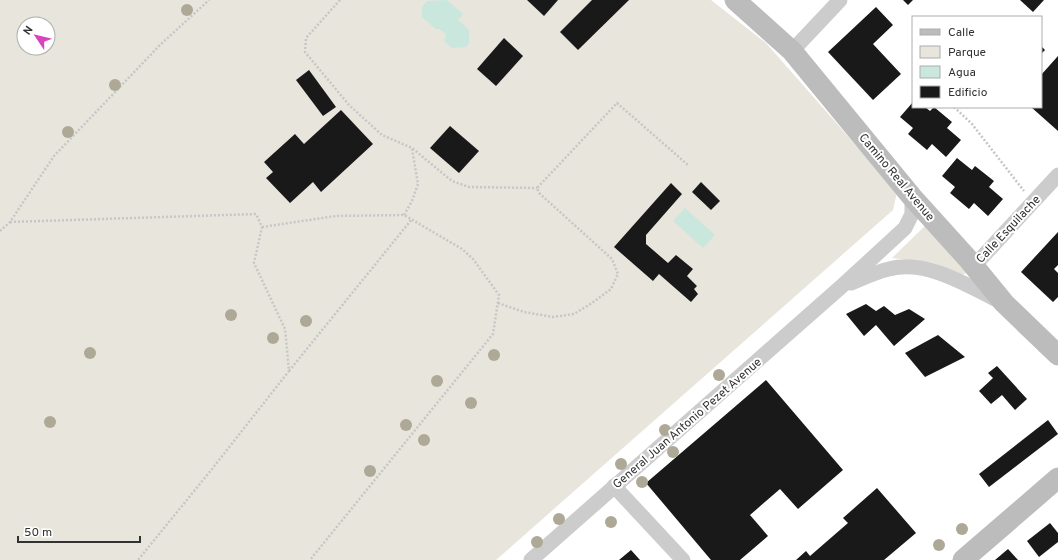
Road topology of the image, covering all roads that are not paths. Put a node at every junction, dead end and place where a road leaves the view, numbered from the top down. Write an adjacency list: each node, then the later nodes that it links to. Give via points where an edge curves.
1 (735, 0): 3 (main road, Camino Real Avenue)
2 (840, 0): 3 (street)
3 (792, 51): 5 (main road, Camino Real Avenue)
4 (1058, 175): 6 (street, Calle Esquilache)
5 (912, 197): 6 (main road, Camino Real Avenue); 7 (street, General Juan Antonio Pezet Avenue, via 912,214 905,228)
6 (974, 266): 8 (main road, Camino Real Avenue)
7 (842, 286): 8 (street, General Juan Antonio Pezet Avenue, via 889,268 914,267 939,273); 11 (street, General Juan Antonio Pezet Avenue)
8 (1004, 303): 9 (main road, Camino Real Avenue)
9 (1058, 355)
10 (1058, 478): 14 (main road)
11 (614, 486): 12 (street, General Juan Antonio Pezet Avenue); 13 (street)
12 (531, 560)
13 (683, 560)
14 (963, 560)

